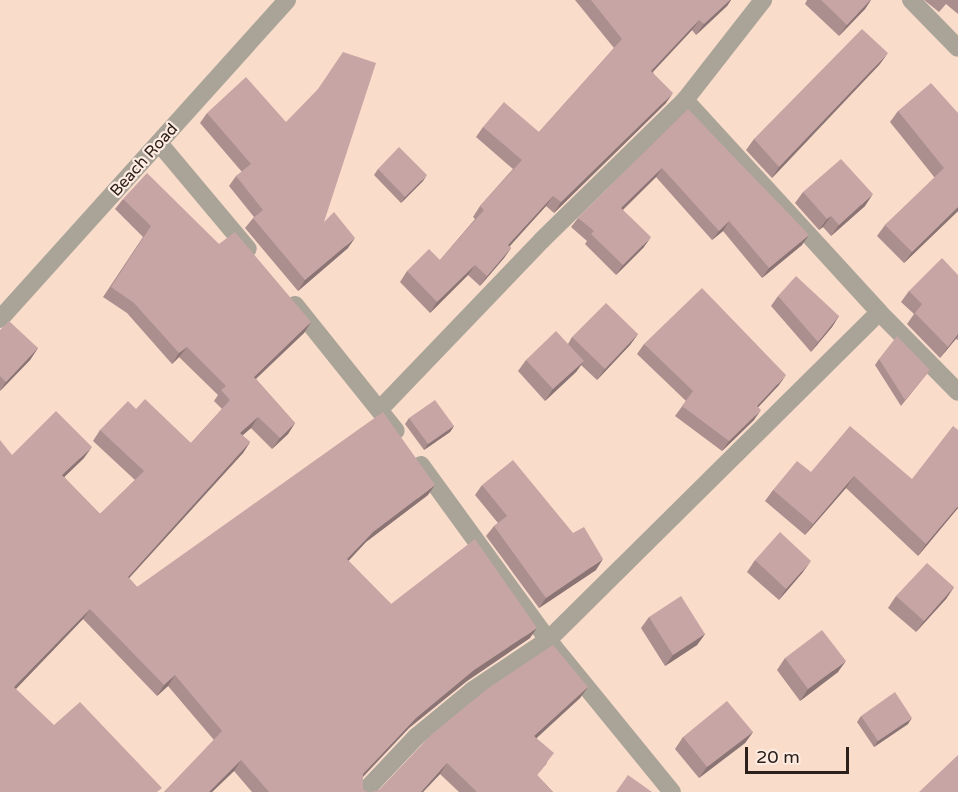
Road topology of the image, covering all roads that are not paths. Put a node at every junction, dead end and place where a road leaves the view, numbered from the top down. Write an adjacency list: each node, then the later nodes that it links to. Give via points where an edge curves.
1 (287, 0): 6 (street, Beach Road)
2 (763, 0): 5 (street)
3 (911, 0): 4 (street)
4 (958, 48)
5 (685, 100): 9 (street); 12 (street, via 542,240)
6 (159, 143): 7 (street); 10 (street, Beach Road)
7 (258, 261)
8 (280, 288): 12 (street)
9 (879, 312): 11 (street); 13 (street)
10 (0, 319)
11 (958, 392)
12 (380, 409): 13 (street)
13 (548, 640): 14 (street, via 416,737); 15 (street)
14 (364, 792)
15 (672, 792)

